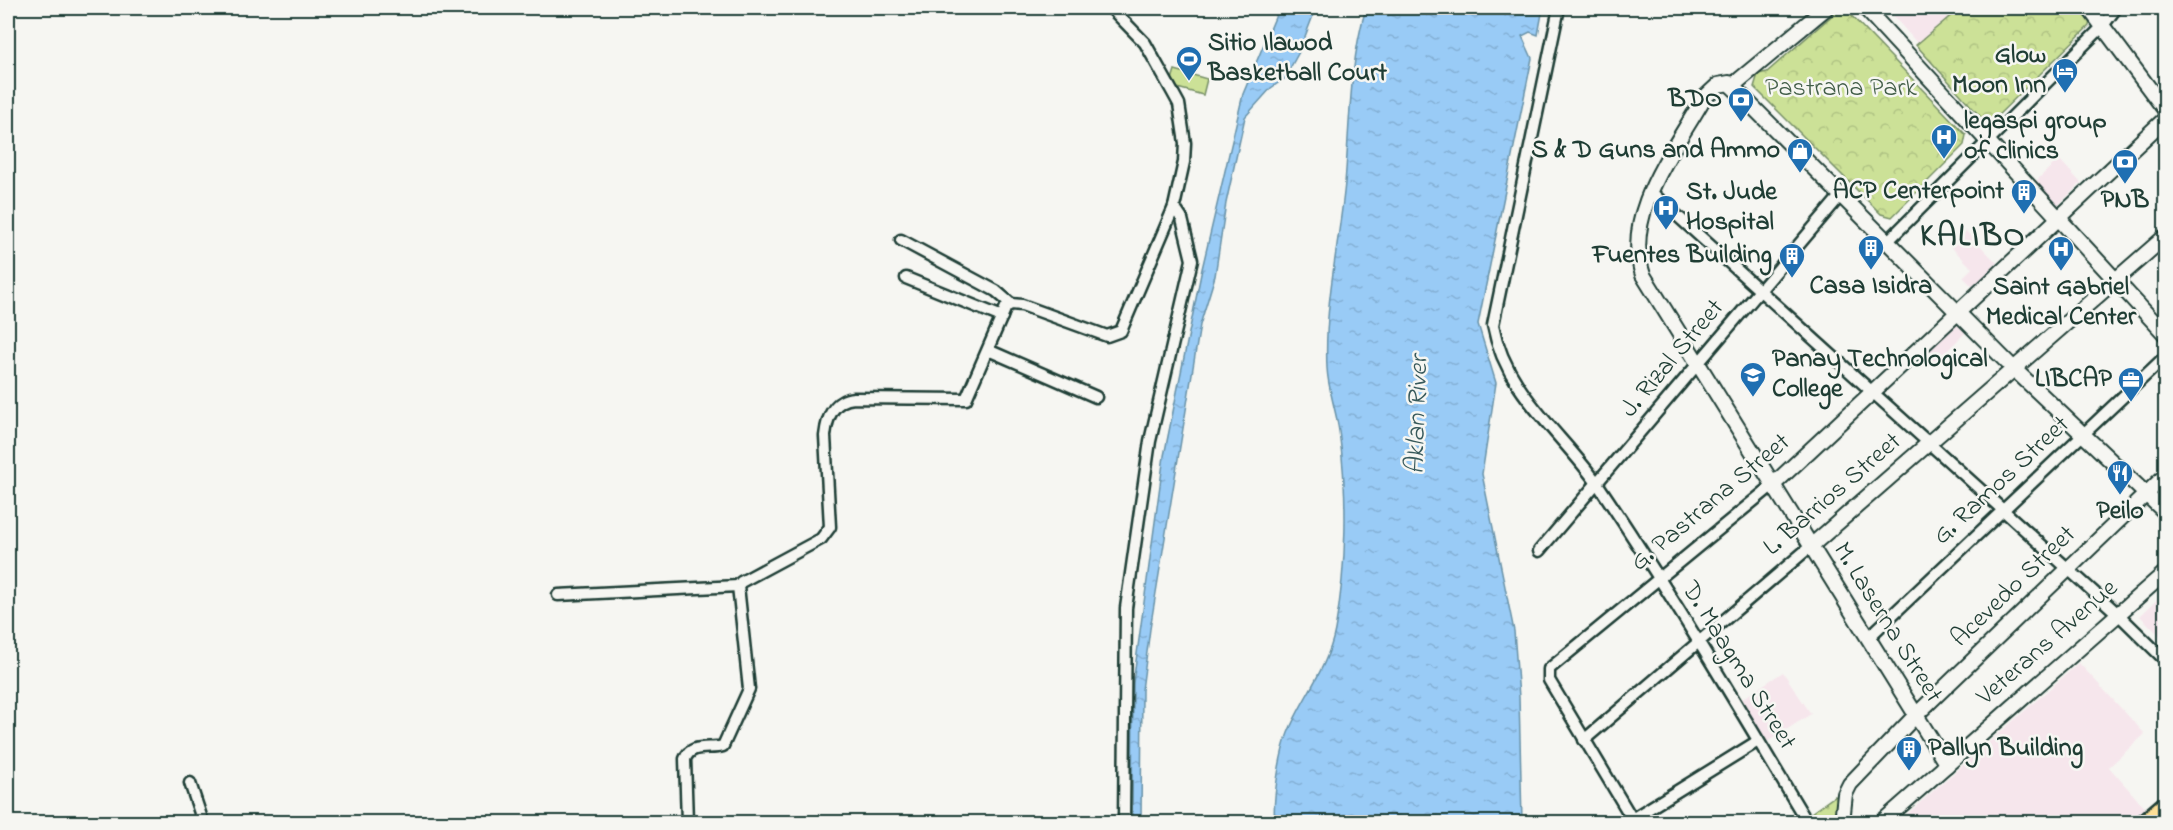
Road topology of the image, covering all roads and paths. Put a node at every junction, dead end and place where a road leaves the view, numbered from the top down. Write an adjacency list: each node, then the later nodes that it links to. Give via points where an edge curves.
1 (1111, 8): 14 (street, via 1145,43 1179,104 1185,152)
2 (1559, 8): 35 (street, D. Maagma Street, via 1493,325 1503,360 1540,417)
3 (1826, 8): 8 (street, M. Laserna Street)
4 (1865, 8): 11 (street)
5 (2089, 8): 7 (street)
6 (2116, 8): 7 (street)
7 (2102, 27): 9 (street); 11 (street)
8 (1731, 85): 12 (street, M. Laserna Street, via 1718,85 1703,99); 13 (street)
9 (2166, 111)
10 (2166, 118): 15 (street, G. Pastrana Street)
11 (1987, 141): 15 (street); 18 (street)
12 (1651, 192): 21 (street); 28 (street, M. Laserna Street, via 1637,232 1640,268 1648,288)
13 (1841, 195): 18 (street); 21 (street, J. Rizal Street)
14 (1174, 207): 22 (street, via 1124,325 1116,334 1107,336 1022,304); 60 (street, via 1182,219 1192,260 1150,441 1126,608)
15 (2058, 218): 20 (street); 23 (street, G. Pastrana Street)
16 (2166, 236): 20 (street, L. Barrios Street)
17 (901, 240): 22 (street, via 996,291)
18 (1887, 242): 23 (street)
19 (906, 278): 24 (street)
20 (2114, 279): 25 (street); 29 (street, L. Barrios Street)
21 (1760, 291): 28 (street, J. Rizal Street); 30 (street)
22 (1011, 304): 24 (street)
23 (1958, 313): 29 (street); 30 (street, G. Pastrana Street)
24 (1002, 317): 26 (street)
25 (2166, 335)
26 (988, 350): 31 (street); 45 (street, via 966,399 854,398 835,405 825,436 828,531)
27 (2166, 356): 32 (street, G. Ramos Street)
28 (1697, 365): 35 (street, J. Rizal Street); 36 (street, M. Laserna Street)
29 (2014, 369): 32 (street); 33 (street, L. Barrios Street)
30 (1873, 392): 33 (street); 36 (street, G. Pastrana Street)
31 (1096, 397)
32 (2085, 434): 37 (street); 38 (street, G. Ramos Street)
33 (1929, 443): 38 (street); 40 (street, L. Barrios Street)
34 (2166, 475): 37 (street, Acevedo Street)
35 (1597, 484): 41 (street, J. Rizal Street); 44 (street, D. Maagma Street)
36 (1773, 485): 40 (street, M. Laserna Street); 44 (street, G. Pastrana Street)
37 (2146, 494): 39 (street); 42 (street, Acevedo Street)
38 (2004, 511): 42 (street); 48 (street, G. Ramos Street)
39 (2166, 513)
40 (1811, 546): 48 (street, M. Laserna Street); 49 (street, L. Barrios Street)
41 (1539, 551)
42 (2068, 568): 47 (street); 51 (street, Acevedo Street)
43 (2166, 572): 47 (street, Veterans Avenue)
44 (1659, 579): 49 (street, D. Maagma Street); 52 (street, G. Pastrana Street, via 1554,663 1548,674)
45 (738, 586): 46 (street); 59 (street, via 748,694 723,746 695,748 684,759)
46 (558, 595)
47 (2118, 614): 50 (street); 54 (street, Veterans Avenue)
48 (1868, 638): 51 (street, M. Laserna Street)
49 (1698, 643): 52 (street, L. Barrios Street); 53 (street, D. Maagma Street)
50 (2166, 661)
51 (1916, 715): 54 (street, M. Laserna Street); 62 (street, Acevedo Street, via 1850,784)
52 (1584, 740): 57 (street)
53 (1758, 741): 57 (street); 61 (street, D. Maagma Street)
54 (1947, 765): 63 (street, Veterans Avenue)
55 (190, 783): 58 (street)
56 (2166, 804): 64 (main road)
57 (1633, 821)
58 (203, 822)
59 (687, 822)
60 (1124, 822)
61 (1808, 822)
62 (1842, 822)
63 (1882, 822)
64 (2145, 822)

